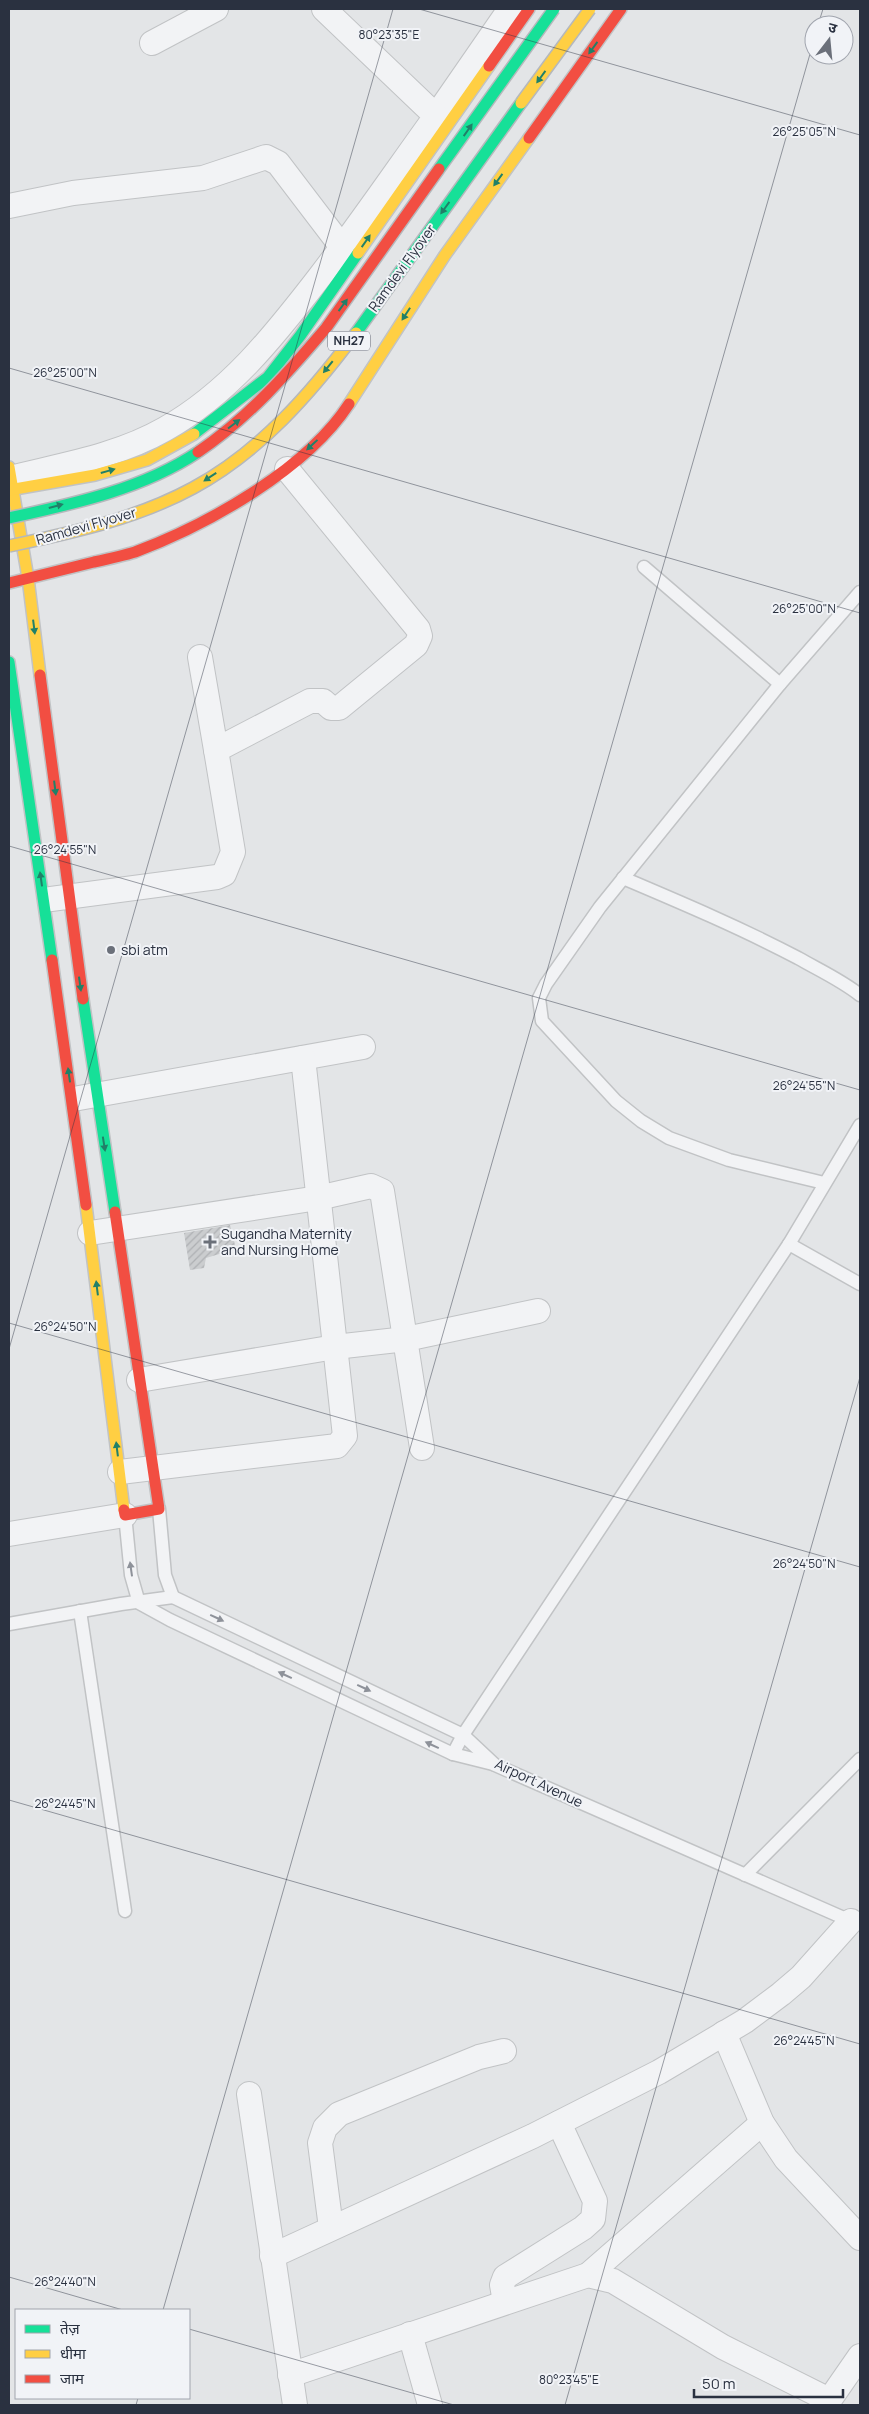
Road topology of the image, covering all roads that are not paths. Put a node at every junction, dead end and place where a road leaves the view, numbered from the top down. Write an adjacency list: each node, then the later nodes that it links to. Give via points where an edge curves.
1 (216, 9): 8 (street)
2 (324, 9): 9 (street)
3 (510, 9): 9 (street)
4 (529, 9): 13 (main road, one-way to 4, via 95,475 147,460 199,431 268,377)
5 (554, 9): 14 (main road, Ramdevi Flyover / NH27, one-way to 5, bridge, via 137,482 202,448 249,413 289,373 326,328)
6 (590, 9): 15 (main road, Ramdevi Flyover / NH27, one-way to 15, bridge, via 359,329 279,424 231,464 167,500 96,525)
7 (622, 9): 12 (main road, one-way to 12, via 445,255 338,421)
8 (152, 42)
9 (436, 116): 11 (street)
10 (9, 206): 11 (street, via 73,193 188,181 266,157 278,162)
11 (342, 247): 13 (street, via 272,339 234,378 165,430 110,453)
12 (286, 468): 17 (main road, via 238,502 134,552); 24 (street, via 418,629 420,636 416,644 339,708 331,708 323,701 310,701)
13 (10, 481): 17 (main road)
14 (9, 518)
15 (9, 546)
16 (644, 567): 22 (lane)
17 (28, 578): 18 (main road); 23 (main road, one-way to 23)
18 (9, 583)
19 (860, 592): 22 (lane)
20 (200, 657): 24 (street)
21 (9, 662): 23 (main road)
22 (780, 684): 25 (lane)
23 (34, 734): 26 (main road, one-way to 26); 27 (main road, one-way to 23)
24 (216, 750): 26 (street, via 233,852 224,874)
25 (623, 878): 29 (lane, via 773,945); 35 (lane, via 546,984 539,998 542,1021 616,1101 669,1138 729,1160)
26 (68, 898): 27 (street); 28 (main road)
27 (44, 900): 28 (main road)
28 (65, 963): 32 (main road, one-way to 32); 33 (main road, one-way to 28)
29 (860, 995)
30 (363, 1047): 31 (street)
31 (303, 1058): 32 (street); 36 (street)
32 (96, 1095): 33 (street); 37 (main road, one-way to 37)
33 (73, 1099): 38 (main road)
34 (860, 1125): 35 (lane)
35 (824, 1184): 39 (lane)
36 (318, 1198): 37 (street); 42 (street, via 372,1186 382,1191); 43 (street)
37 (117, 1228): 38 (street); 44 (main road)
38 (90, 1233): 47 (main road, one-way to 38)
39 (789, 1244): 40 (lane); 55 (lane)
40 (860, 1284)
41 (538, 1311): 42 (street)
42 (406, 1339): 43 (street); 45 (street)
43 (335, 1347): 44 (street); 46 (street, via 345,1436 337,1446)
44 (139, 1380): 46 (main road)
45 (422, 1448)
46 (153, 1469): 47 (street); 48 (main road)
47 (120, 1472): 49 (main road)
48 (159, 1509): 49 (main road); 51 (lane, via 165,1575)
49 (125, 1515): 50 (street); 52 (lane, one-way to 49, via 131,1575)
50 (9, 1534)
51 (173, 1597): 52 (lane); 55 (lane, Airport Avenue, one-way to 55)
52 (140, 1603): 53 (lane); 56 (lane, one-way to 52)
53 (80, 1611): 54 (lane); 60 (lane)
54 (9, 1624)
55 (463, 1735): 56 (lane); 58 (lane, Airport Avenue)
56 (452, 1754): 58 (lane)
57 (860, 1759): 59 (lane)
58 (495, 1765): 59 (lane, Airport Avenue)
59 (745, 1875): 61 (lane, Airport Avenue)
60 (125, 1911)
61 (856, 1923): 62 (street, via 801,1977)
62 (724, 2033): 65 (street, via 659,2072); 66 (street)
63 (504, 2050): 67 (street, via 479,2057 339,2114 325,2128 320,2143)
64 (249, 2094): 69 (street)
65 (559, 2122): 67 (street); 71 (street, via 595,2201 593,2219 505,2277 502,2285)
66 (762, 2123): 68 (street, via 786,2158); 70 (street)
67 (331, 2228): 69 (street)
68 (860, 2238)
69 (272, 2256): 74 (street)
70 (588, 2275): 71 (street); 75 (street, via 613,2281 723,2347)
71 (504, 2302): 72 (street)
72 (410, 2334): 74 (street); 77 (street)
73 (860, 2356): 75 (street)
74 (290, 2375): 76 (street)
75 (827, 2402)
76 (295, 2405)
77 (430, 2405)

